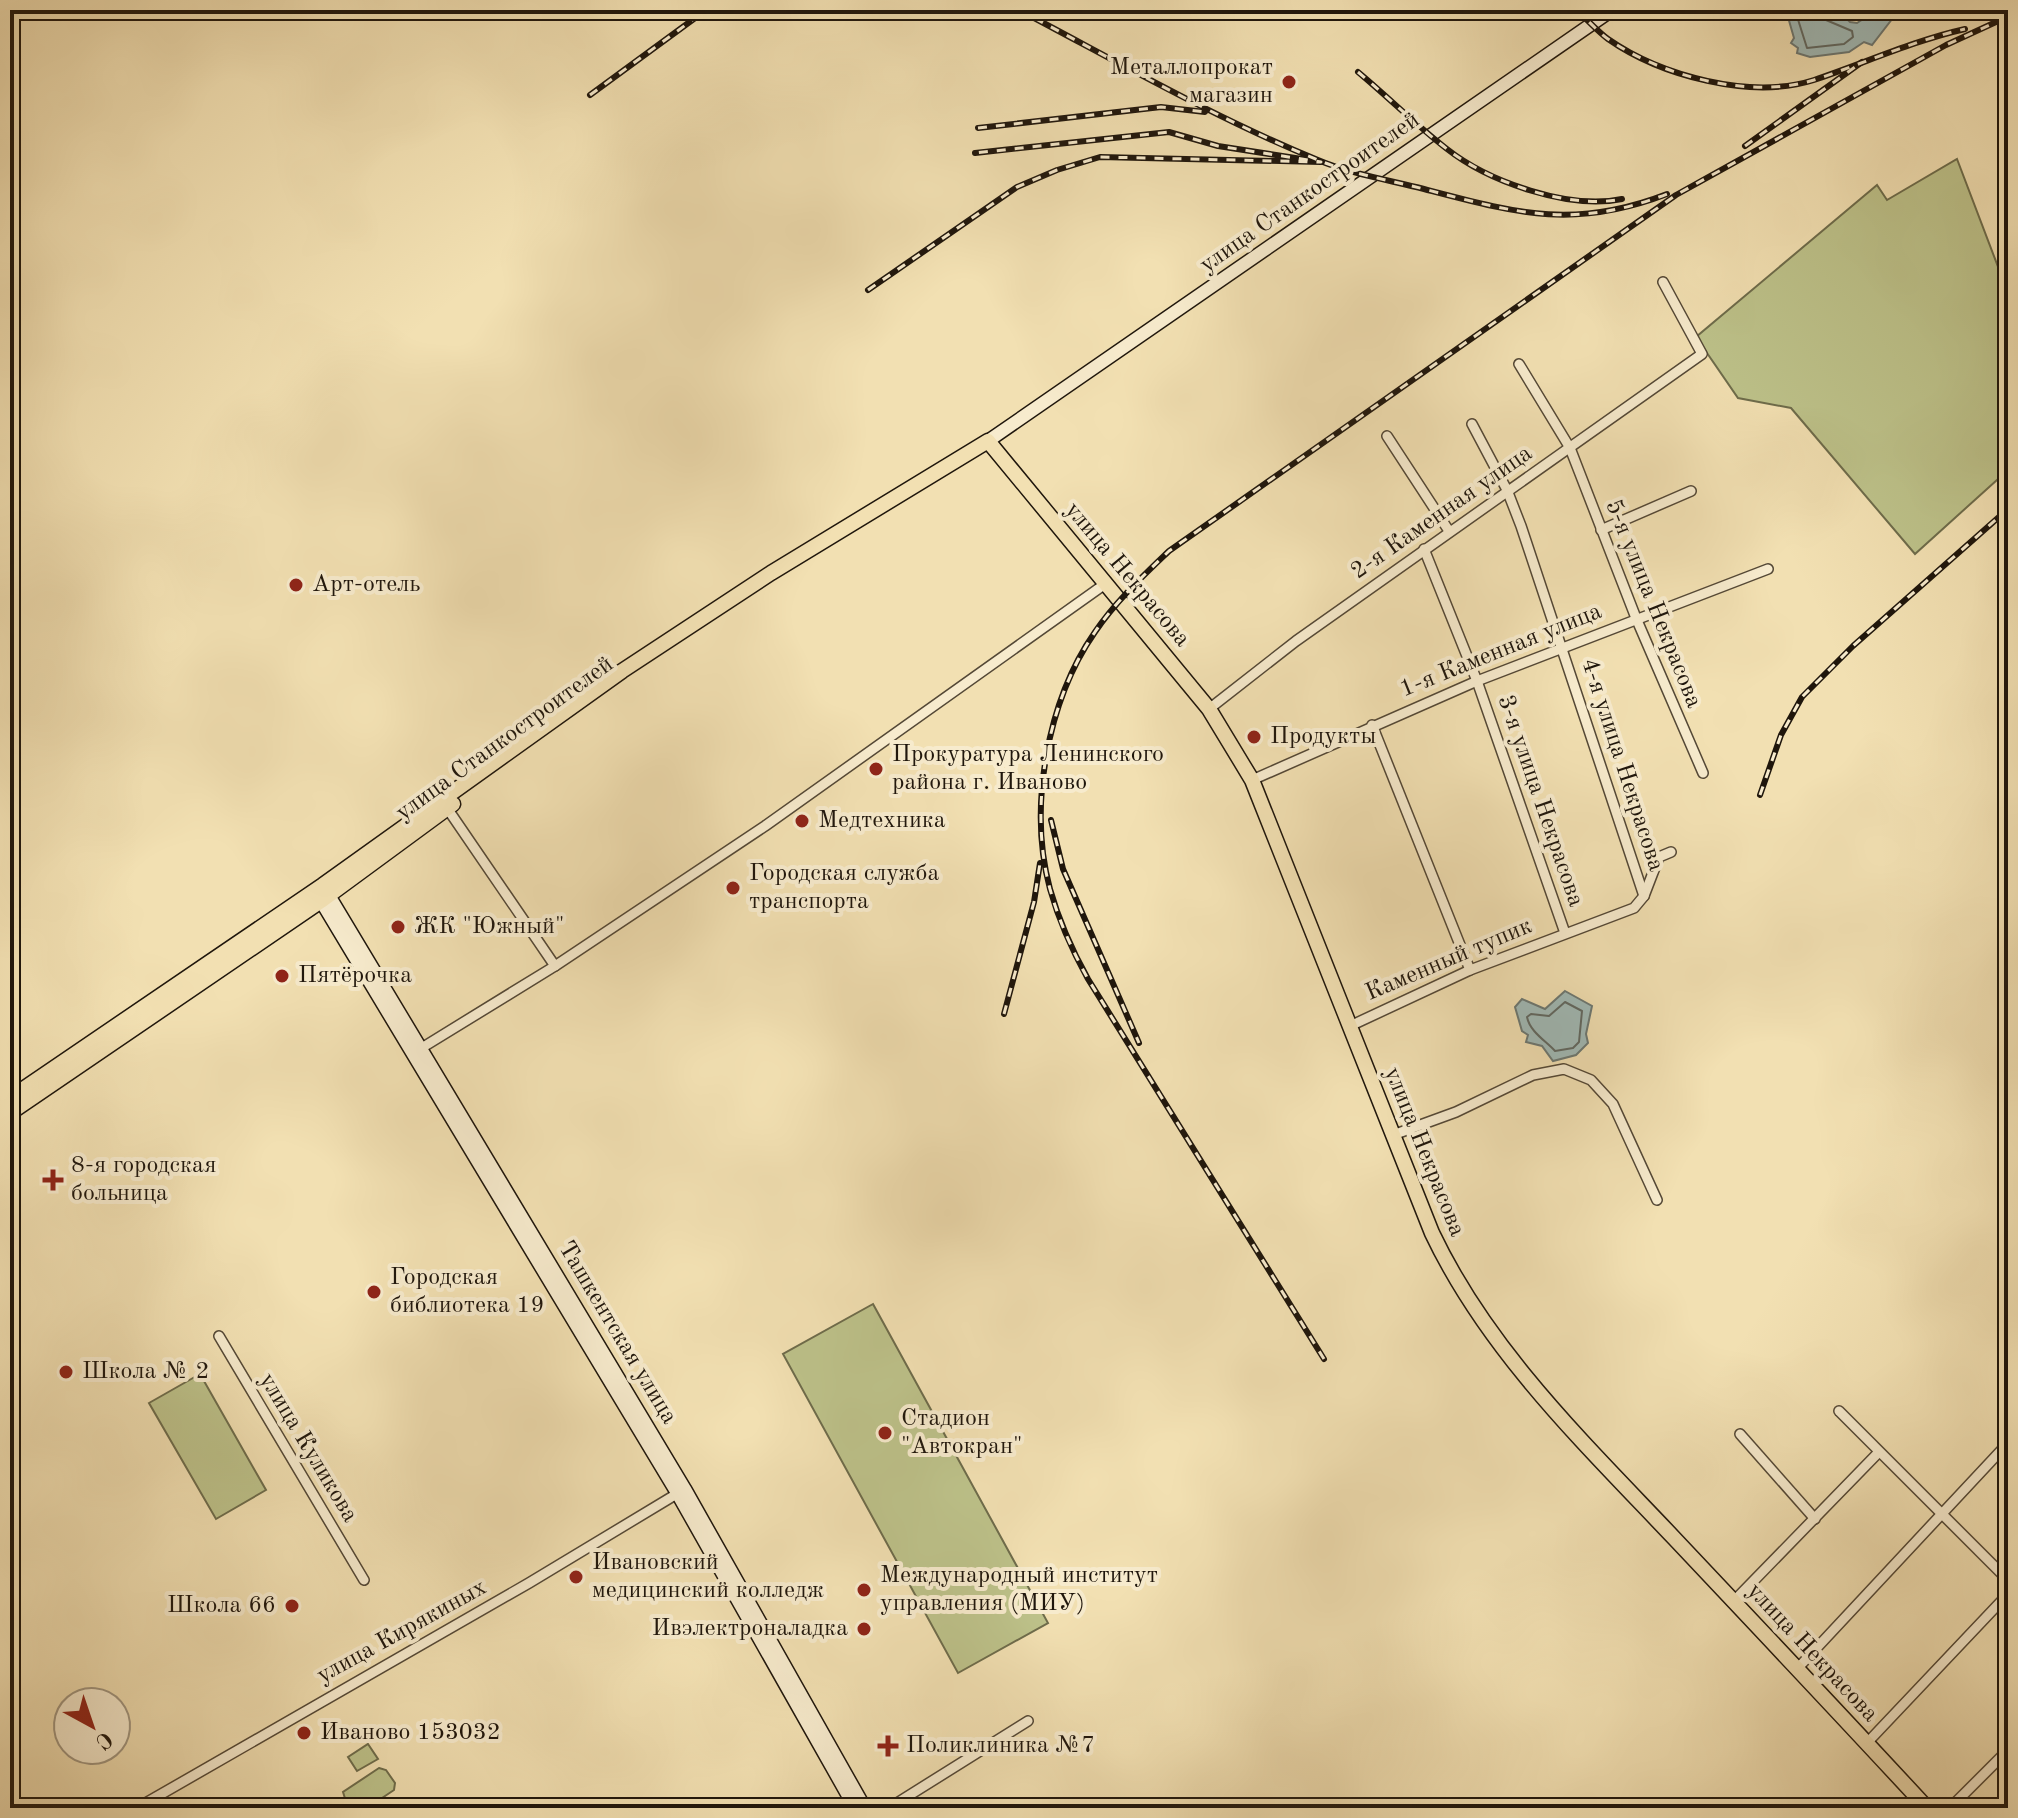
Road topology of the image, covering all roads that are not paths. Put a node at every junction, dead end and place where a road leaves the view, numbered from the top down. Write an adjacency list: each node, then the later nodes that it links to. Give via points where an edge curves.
1 (1612, 10): 6 (main road, улица Станкостроителей)
2 (1663, 282): 7 (street, 2-я Каменная улица, via 1702,354)
3 (1519, 364): 7 (street, 5-я улица Некрасова)
4 (1472, 424): 8 (street, 4-я улица Некрасова)
5 (1387, 436): 11 (street)
6 (990, 444): 14 (main road, улица Некрасова); 22 (main road, улица Станкостроителей, via 775,578); 24 (main road, улица Станкостроителей, via 771,573 622,671)
7 (1570, 448): 8 (street, 2-я Каменная улица); 10 (street, 5-я улица Некрасова)
8 (1507, 490): 11 (street, 2-я Каменная улица); 16 (street, 4-я улица Некрасова)
9 (1691, 491): 10 (street)
10 (1601, 530): 15 (street, 5-я улица Некрасова)
11 (1449, 531): 12 (street, 2-я Каменная улица)
12 (1424, 549): 17 (street, 3-я улица Некрасова); 18 (street, 2-я Каменная улица)
13 (1768, 569): 15 (street, 1-я Каменная улица)
14 (1105, 584): 18 (main road, улица Некрасова); 27 (street, via 934,709)
15 (1636, 618): 16 (street, 1-я Каменная улица); 20 (street, 5-я улица Некрасова)
16 (1563, 648): 17 (street, 1-я Каменная улица); 25 (street, 4-я улица Некрасова)
17 (1477, 681): 19 (street, 1-я Каменная улица); 26 (street, 3-я улица Некрасова)
18 (1209, 709): 21 (main road, улица Некрасова)
19 (1372, 725): 21 (street, 1-я Каменная улица); 28 (street)
20 (1703, 773)
21 (1252, 780): 29 (main road, улица Некрасова)
22 (447, 808): 24 (main road, улица Станкостроителей); 27 (street)
23 (1671, 852): 25 (street, via 1659,857)
24 (322, 892): 30 (main road, Ташкентская улица); 31 (main road, улица Станкостроителей); 32 (main road, улица Станкостроителей)
25 (1644, 896): 26 (street, Каменный тупик, via 1634,908)
26 (1565, 933): 28 (street, Каменный тупик)
27 (555, 966): 30 (street)
28 (1470, 970): 29 (street, Каменный тупик)
29 (1350, 1026): 33 (main road, улица Некрасова)
30 (417, 1051): 40 (main road, Ташкентская улица)
31 (10, 1098)
32 (10, 1113)
33 (1393, 1135): 34 (street, via 1533,1075 1564,1069 1591,1080 1613,1104); 46 (main road, улица Некрасова, via 1432,1233 1469,1302 1522,1373)
34 (1657, 1200)
35 (219, 1336): 43 (street, улица Куликова)
36 (1839, 1411): 39 (street)
37 (1740, 1434): 42 (street)
38 (2008, 1443): 41 (street)
39 (1878, 1453): 41 (street); 42 (street)
40 (681, 1491): 51 (street, улица Кирякиных); 52 (main road, Ташкентская улица); 53 (main road, Ташкентская улица)
41 (1943, 1514): 44 (street); 47 (street)
42 (1815, 1519): 46 (street)
43 (364, 1580)
44 (2008, 1580)
45 (2008, 1594): 49 (street)
46 (1734, 1601): 47 (main road, улица Некрасова)
47 (1797, 1669): 49 (main road, улица Некрасова)
48 (1028, 1721): 54 (street)
49 (1866, 1744): 55 (main road, улица Некрасова)
50 (2008, 1750): 56 (street)
51 (137, 1808)
52 (855, 1808)
53 (865, 1808)
54 (889, 1808)
55 (1927, 1808)
56 (1950, 1808)

